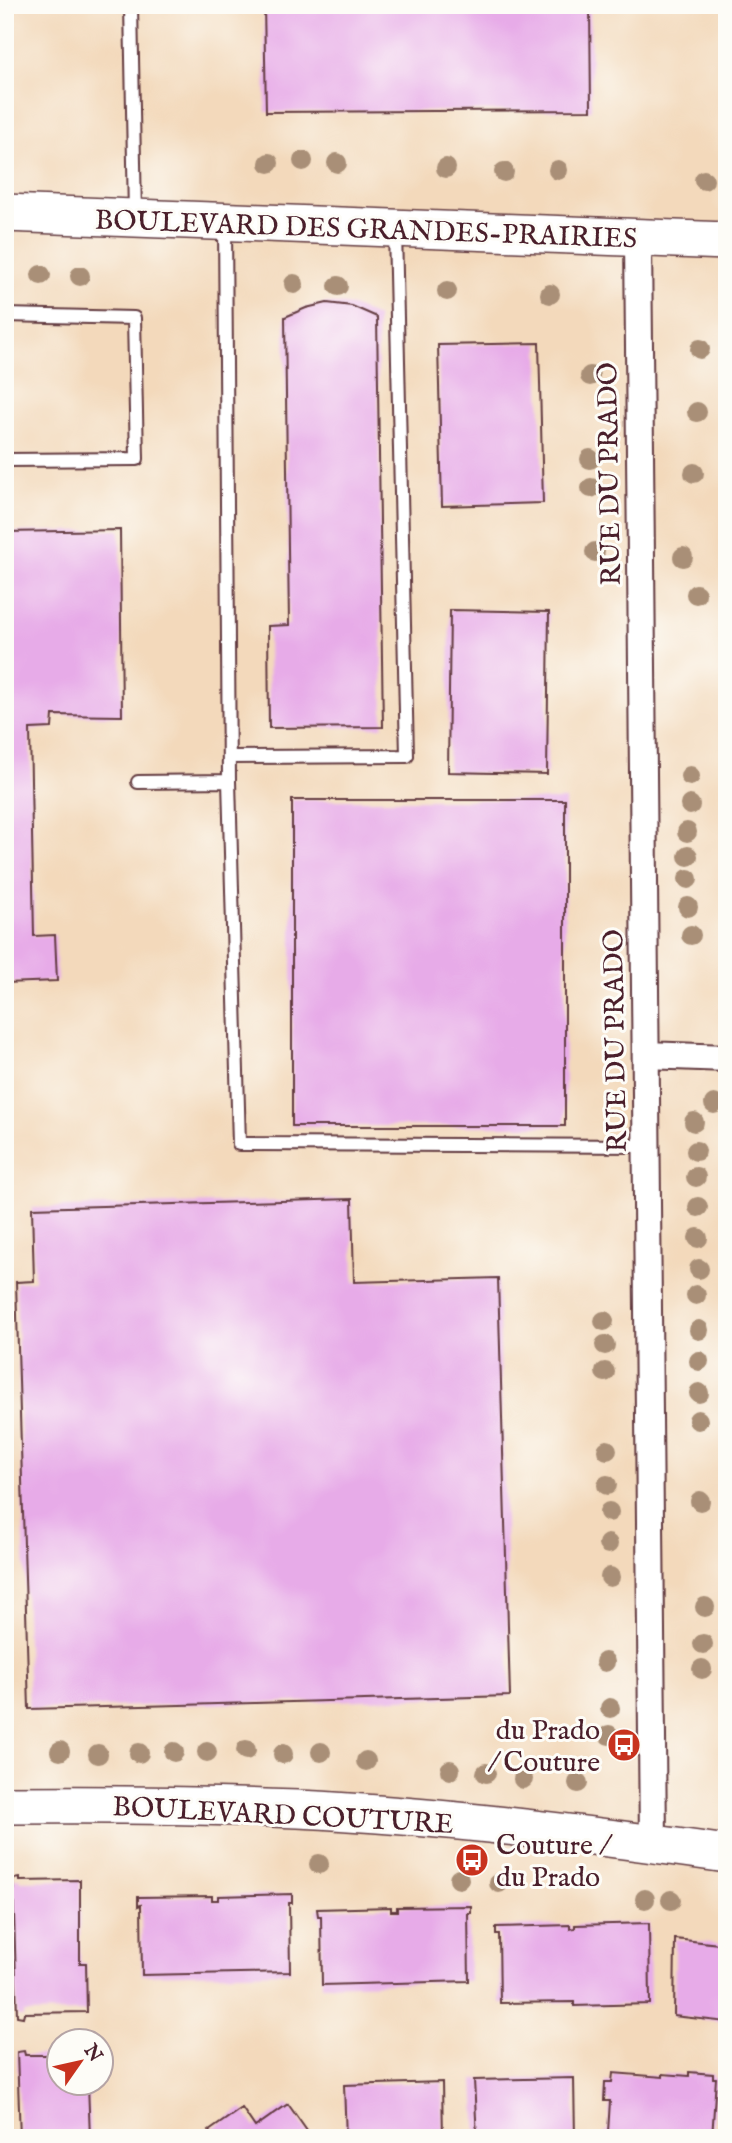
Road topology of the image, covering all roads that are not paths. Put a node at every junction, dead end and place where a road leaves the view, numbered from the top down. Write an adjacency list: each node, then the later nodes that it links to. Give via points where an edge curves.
1 (131, 5): 3 (lane)
2 (5, 213): 3 (main road, BOULEVARD DES GRANDES-PRAIRIES)
3 (135, 218): 4 (main road, BOULEVARD DES GRANDES-PRAIRIES)
4 (225, 222): 5 (main road, BOULEVARD DES GRANDES-PRAIRIES); 10 (lane)
5 (395, 230): 6 (main road, BOULEVARD DES GRANDES-PRAIRIES); 10 (lane, via 407,756)
6 (638, 239): 7 (main road, BOULEVARD DES GRANDES-PRAIRIES); 13 (street, RUE DU PRADO)
7 (727, 241)
8 (5, 315): 9 (lane, via 134,318 137,459)
9 (5, 460)
10 (229, 757): 11 (lane)
11 (229, 781): 12 (lane); 15 (lane, via 239,1144)
12 (138, 782)
13 (646, 1055): 14 (street); 15 (street, RUE DU PRADO)
14 (727, 1058)
15 (647, 1146): 17 (street, RUE DU PRADO)
16 (5, 1805): 17 (main road, BOULEVARD COUTURE, via 299,1810)
17 (653, 1843): 18 (main road, BOULEVARD COUTURE)
18 (727, 1854)

